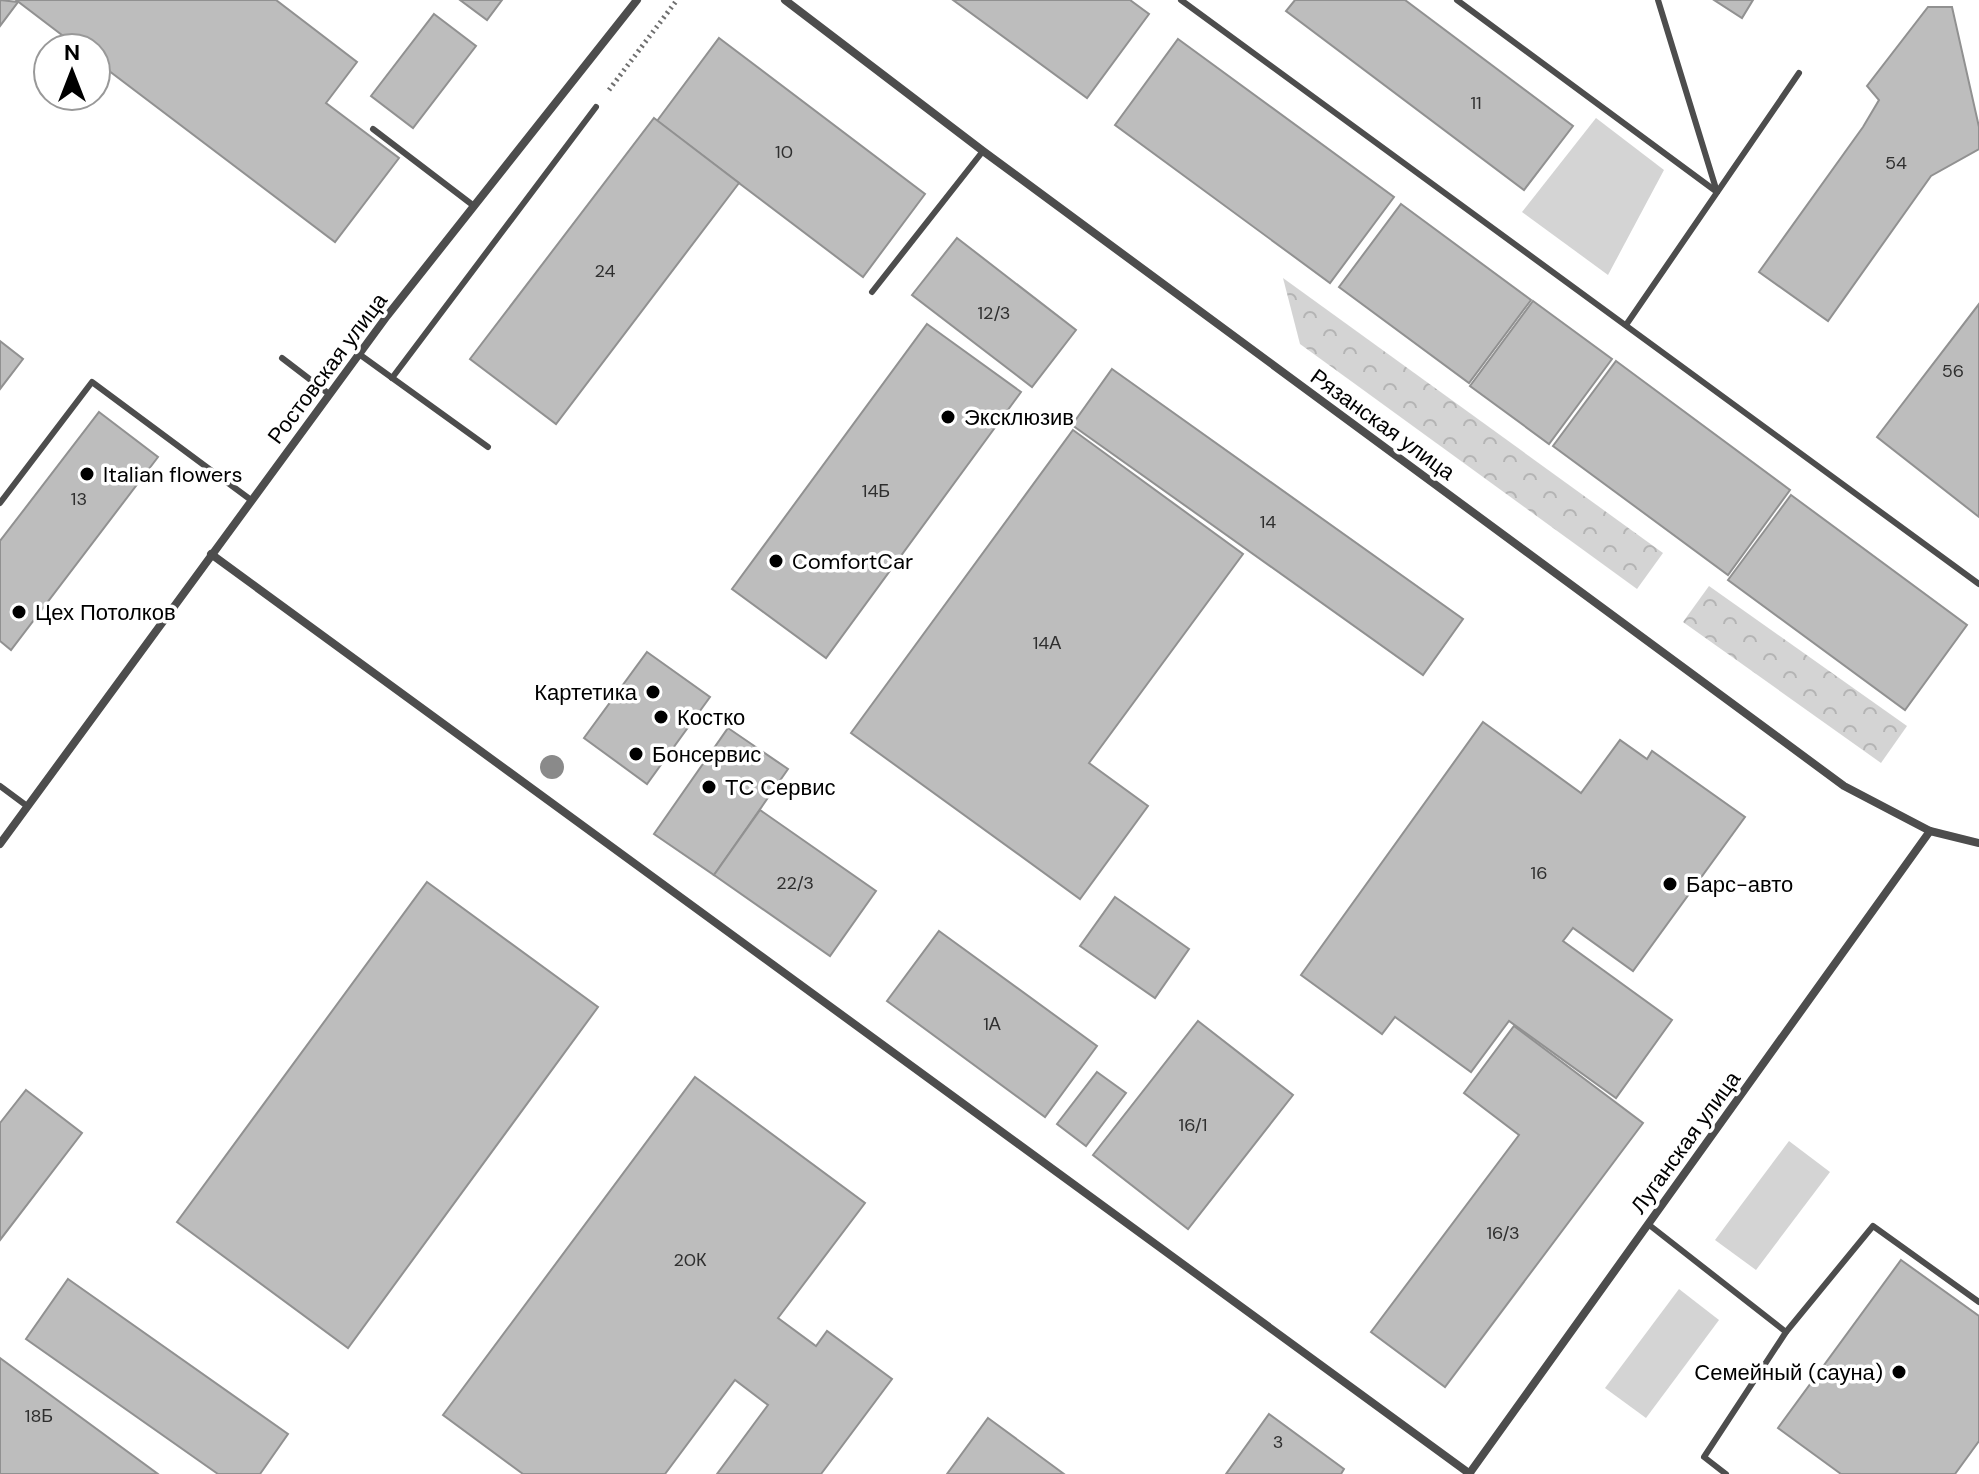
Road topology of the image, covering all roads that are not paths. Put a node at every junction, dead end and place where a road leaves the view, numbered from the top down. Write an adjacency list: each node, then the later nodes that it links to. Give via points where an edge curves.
1 (637, 0): 11 (street, Ростовская улица)
2 (785, 0): 9 (street, Рязанская улица)
3 (1181, 0): 13 (lane)
4 (1457, 0): 10 (lane)
5 (1658, 0): 10 (lane)
6 (1799, 73): 10 (lane)
7 (596, 107): 16 (lane)
8 (373, 129): 11 (lane)
9 (983, 151): 12 (lane); 25 (street, Рязанская улица, via 1844,786)
10 (1717, 192): 13 (lane)
11 (474, 206): 14 (street, Ростовская улица)
12 (872, 292)
13 (1626, 325): 22 (lane)
14 (359, 354): 16 (lane); 17 (street, Ростовская улица)
15 (282, 358): 17 (lane)
16 (392, 378): 18 (lane)
17 (329, 394): 19 (street, Ростовская улица)
18 (488, 447)
19 (251, 500): 20 (lane, via 92,382); 21 (street, Ростовская улица)
20 (0, 503)
21 (211, 554): 24 (street, Ростовская улица); 31 (street)
22 (1979, 584)
23 (0, 786): 24 (lane)
24 (27, 806): 27 (street, Ростовская улица)
25 (1930, 831): 26 (street, Рязанская улица); 28 (street, Луганская улица)
26 (1979, 843)
27 (0, 844)
28 (1648, 1224): 30 (lane); 31 (street, Луганская улица)
29 (1979, 1302): 30 (lane, via 1873,1226)
30 (1786, 1332): 32 (lane, via 1704,1457)
31 (1470, 1474)
32 (1726, 1474)

